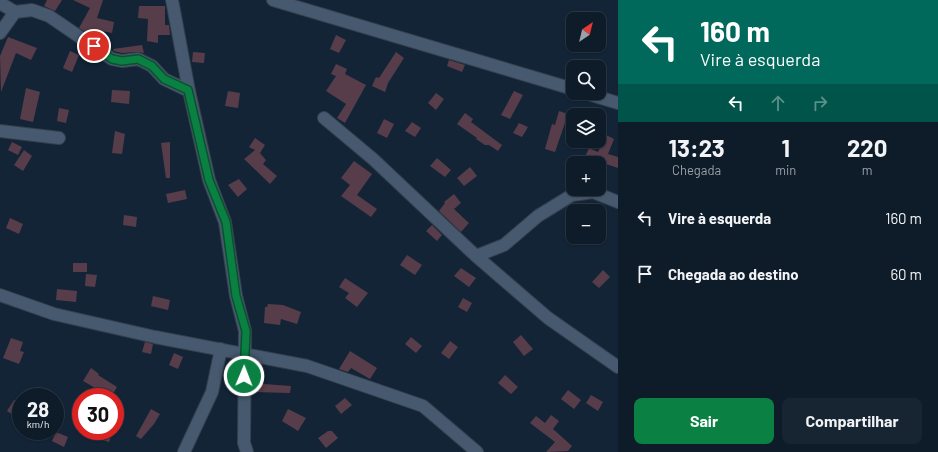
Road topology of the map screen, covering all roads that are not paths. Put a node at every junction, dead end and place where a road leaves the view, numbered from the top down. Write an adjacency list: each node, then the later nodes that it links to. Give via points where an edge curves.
1 (172, 0): 7 (street)
2 (273, 0): 6 (street)
3 (0, 4): 4 (street)
4 (15, 12): 5 (street); 7 (street, via 32,10 49,16 112,59 138,59 152,66 164,79)
5 (0, 33)
6 (566, 88)
7 (188, 90): 17 (street, via 209,180 226,222 236,296 246,331)
8 (606, 99): 9 (street)
9 (618, 103)
10 (324, 118): 14 (street, via 373,159)
11 (0, 131): 12 (street)
12 (59, 138)
13 (618, 202): 14 (street, via 593,192 572,195 538,216 504,245)
14 (476, 256): 18 (street, via 548,318)
15 (0, 295): 16 (street, via 54,314)
16 (221, 349): 17 (street); 19 (street, via 212,392)
17 (244, 354): 20 (street, via 244,443); 21 (street, via 307,366 423,406)
18 (618, 367)
19 (184, 452)
20 (247, 452)
21 (477, 452)

